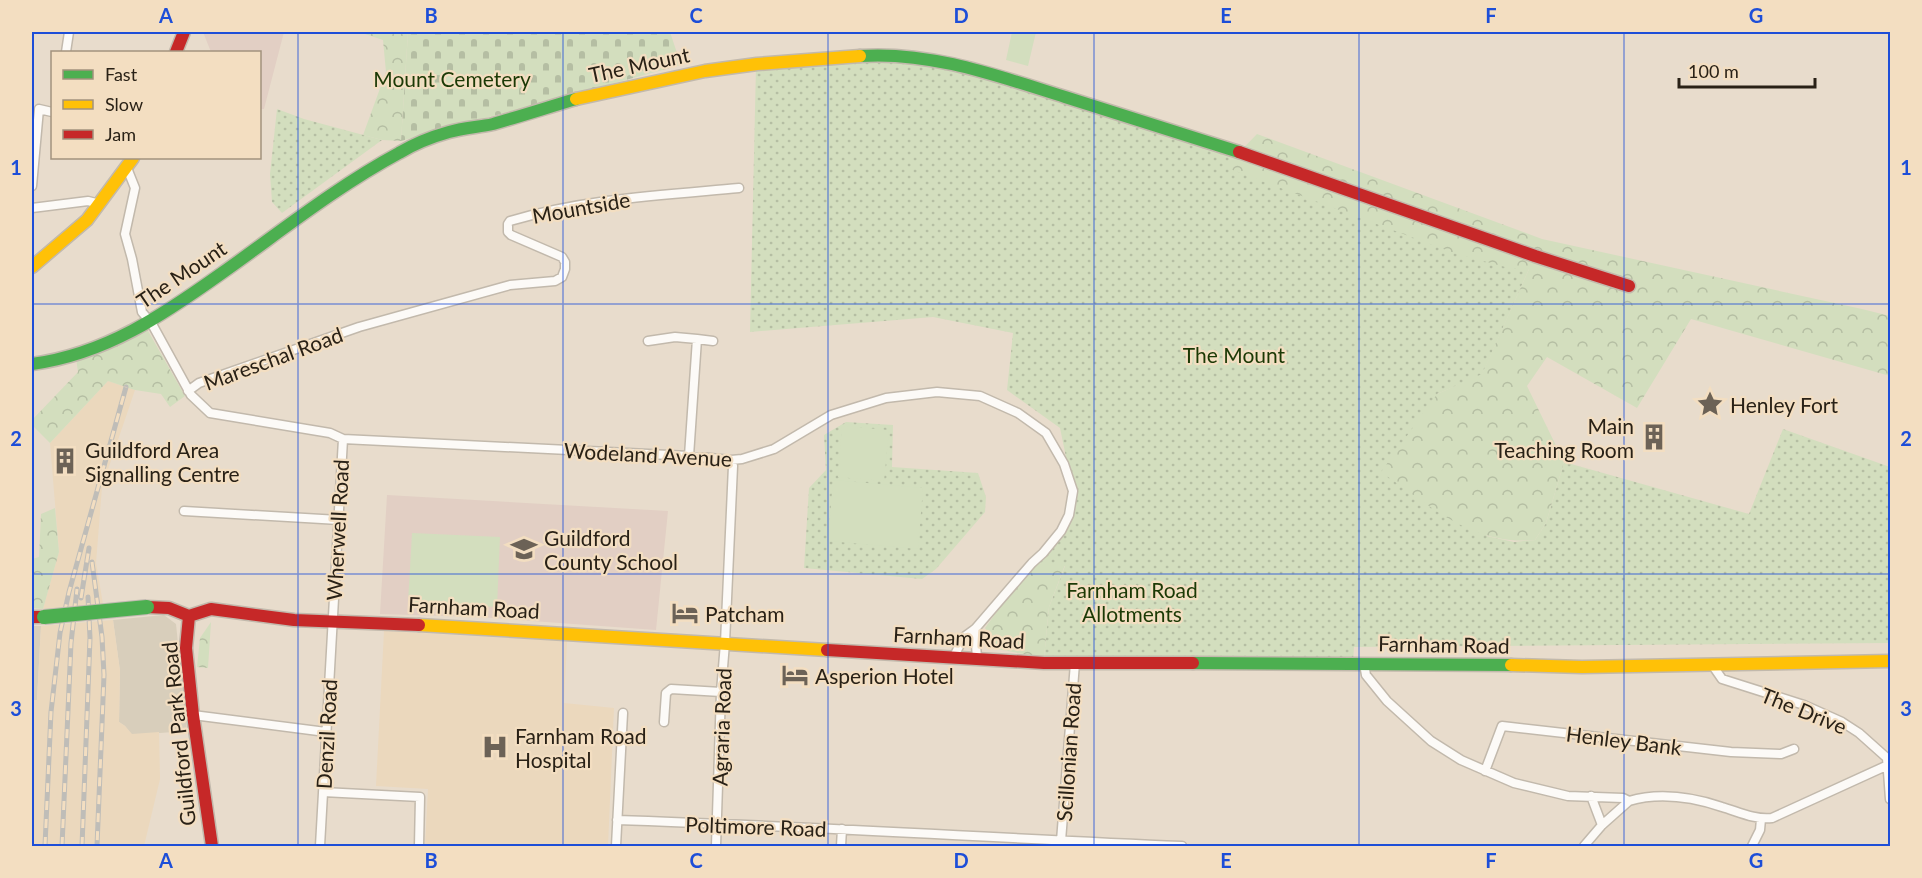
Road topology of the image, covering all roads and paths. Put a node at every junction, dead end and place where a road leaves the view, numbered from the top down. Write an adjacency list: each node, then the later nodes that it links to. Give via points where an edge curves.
1 (69, 32): 3 (street)
2 (184, 32): 4 (main road)
3 (66, 51)
4 (176, 51)
5 (51, 112): 7 (street, via 39,110)
6 (130, 163): 9 (main road); 13 (street, Wodeland Avenue, via 135,188 125,234 142,312)
7 (32, 186)
8 (739, 188): 14 (street, Mountside, via 548,210 510,222 507,228 511,235 562,257 562,277 510,285)
9 (101, 204): 10 (street, via 88,201); 11 (main road, via 72,235)
10 (32, 208)
11 (32, 267)
12 (1629, 286): 13 (main road, The Mount, via 1246,154 1012,80 932,59 878,55 705,71 600,93 425,140 357,177)
13 (150, 322): 18 (main road, The Mount, via 68,359); 19 (street, Wodeland Avenue)
14 (359, 327): 19 (street, Mareschal Road, via 199,383)
15 (697, 339): 16 (street); 17 (street); 21 (street)
16 (648, 340)
17 (713, 341)
18 (32, 364)
19 (188, 391): 20 (street, Wodeland Avenue, via 210,413 330,433)
20 (343, 439): 21 (street, Wodeland Avenue); 24 (street, Wherwell Road)
21 (689, 456): 22 (street, Wodeland Avenue)
22 (731, 460): 28 (street, Wodeland Avenue, via 774,449 831,415 886,398 937,392 980,396 1018,412 1047,433 1064,464 1073,491 1069,515 1043,553); 29 (street, Agraria Road)
23 (184, 511): 24 (street)
24 (339, 520): 27 (street, Wherwell Road)
25 (189, 616): 26 (main road, bridge, via 160,606); 27 (main road, Farnham Road, via 211,609); 38 (main road, Guildford Park Road, via 186,648)
26 (38, 617)
27 (332, 622): 29 (main road, Farnham Road); 40 (street, Denzil Road)
28 (975, 629): 30 (street, Wodeland Avenue, via 964,637); 31 (street)
29 (725, 644): 30 (main road, Farnham Road); 36 (street, Agraria Road)
30 (953, 658): 31 (main road, Farnham Road)
31 (977, 659): 33 (main road, Farnham Road)
32 (1890, 660): 35 (main road, Farnham Road)
33 (1075, 663): 34 (main road, Farnham Road); 53 (street, Scillonian Road)
34 (1364, 664): 35 (main road, Farnham Road); 43 (street, via 1366,675 1387,701 1431,741)
35 (1713, 666): 42 (street, The Drive, via 1722,679 1804,705 1842,722 1875,746)
36 (721, 692): 39 (street, via 671,690 666,693); 50 (street, Agraria Road)
37 (623, 713): 49 (street)
38 (193, 715): 40 (street); 55 (main road, Guildford Park Road)
39 (664, 722)
40 (326, 732): 44 (street, Denzil Road)
41 (1794, 749): 43 (street, Henley Bank, via 1781,754 1731,752 1502,726)
42 (1889, 766): 46 (street); 48 (street, via 1772,818)
43 (1485, 771): 45 (street, via 1514,783 1568,796)
44 (323, 792): 56 (street, Denzil Road); 57 (street, via 420,797)
45 (1591, 796): 47 (street); 51 (street)
46 (1890, 799)
47 (1629, 801): 48 (street, via 1682,797); 51 (street)
48 (1761, 819): 63 (street)
49 (617, 820): 50 (street, Poltimore Road); 58 (street)
50 (717, 824): 52 (street, Poltimore Road); 59 (street, Agraria Road)
51 (1602, 825): 62 (street)
52 (842, 829): 54 (street, Poltimore Road); 60 (street)
53 (1061, 841): 54 (street, Poltimore Road); 61 (street, Poltimore Road)
54 (1045, 844)
55 (212, 846)
56 (320, 846)
57 (419, 846)
58 (616, 846)
59 (716, 846)
60 (841, 846)
61 (1182, 846)
62 (1584, 846)
63 (1752, 846)

